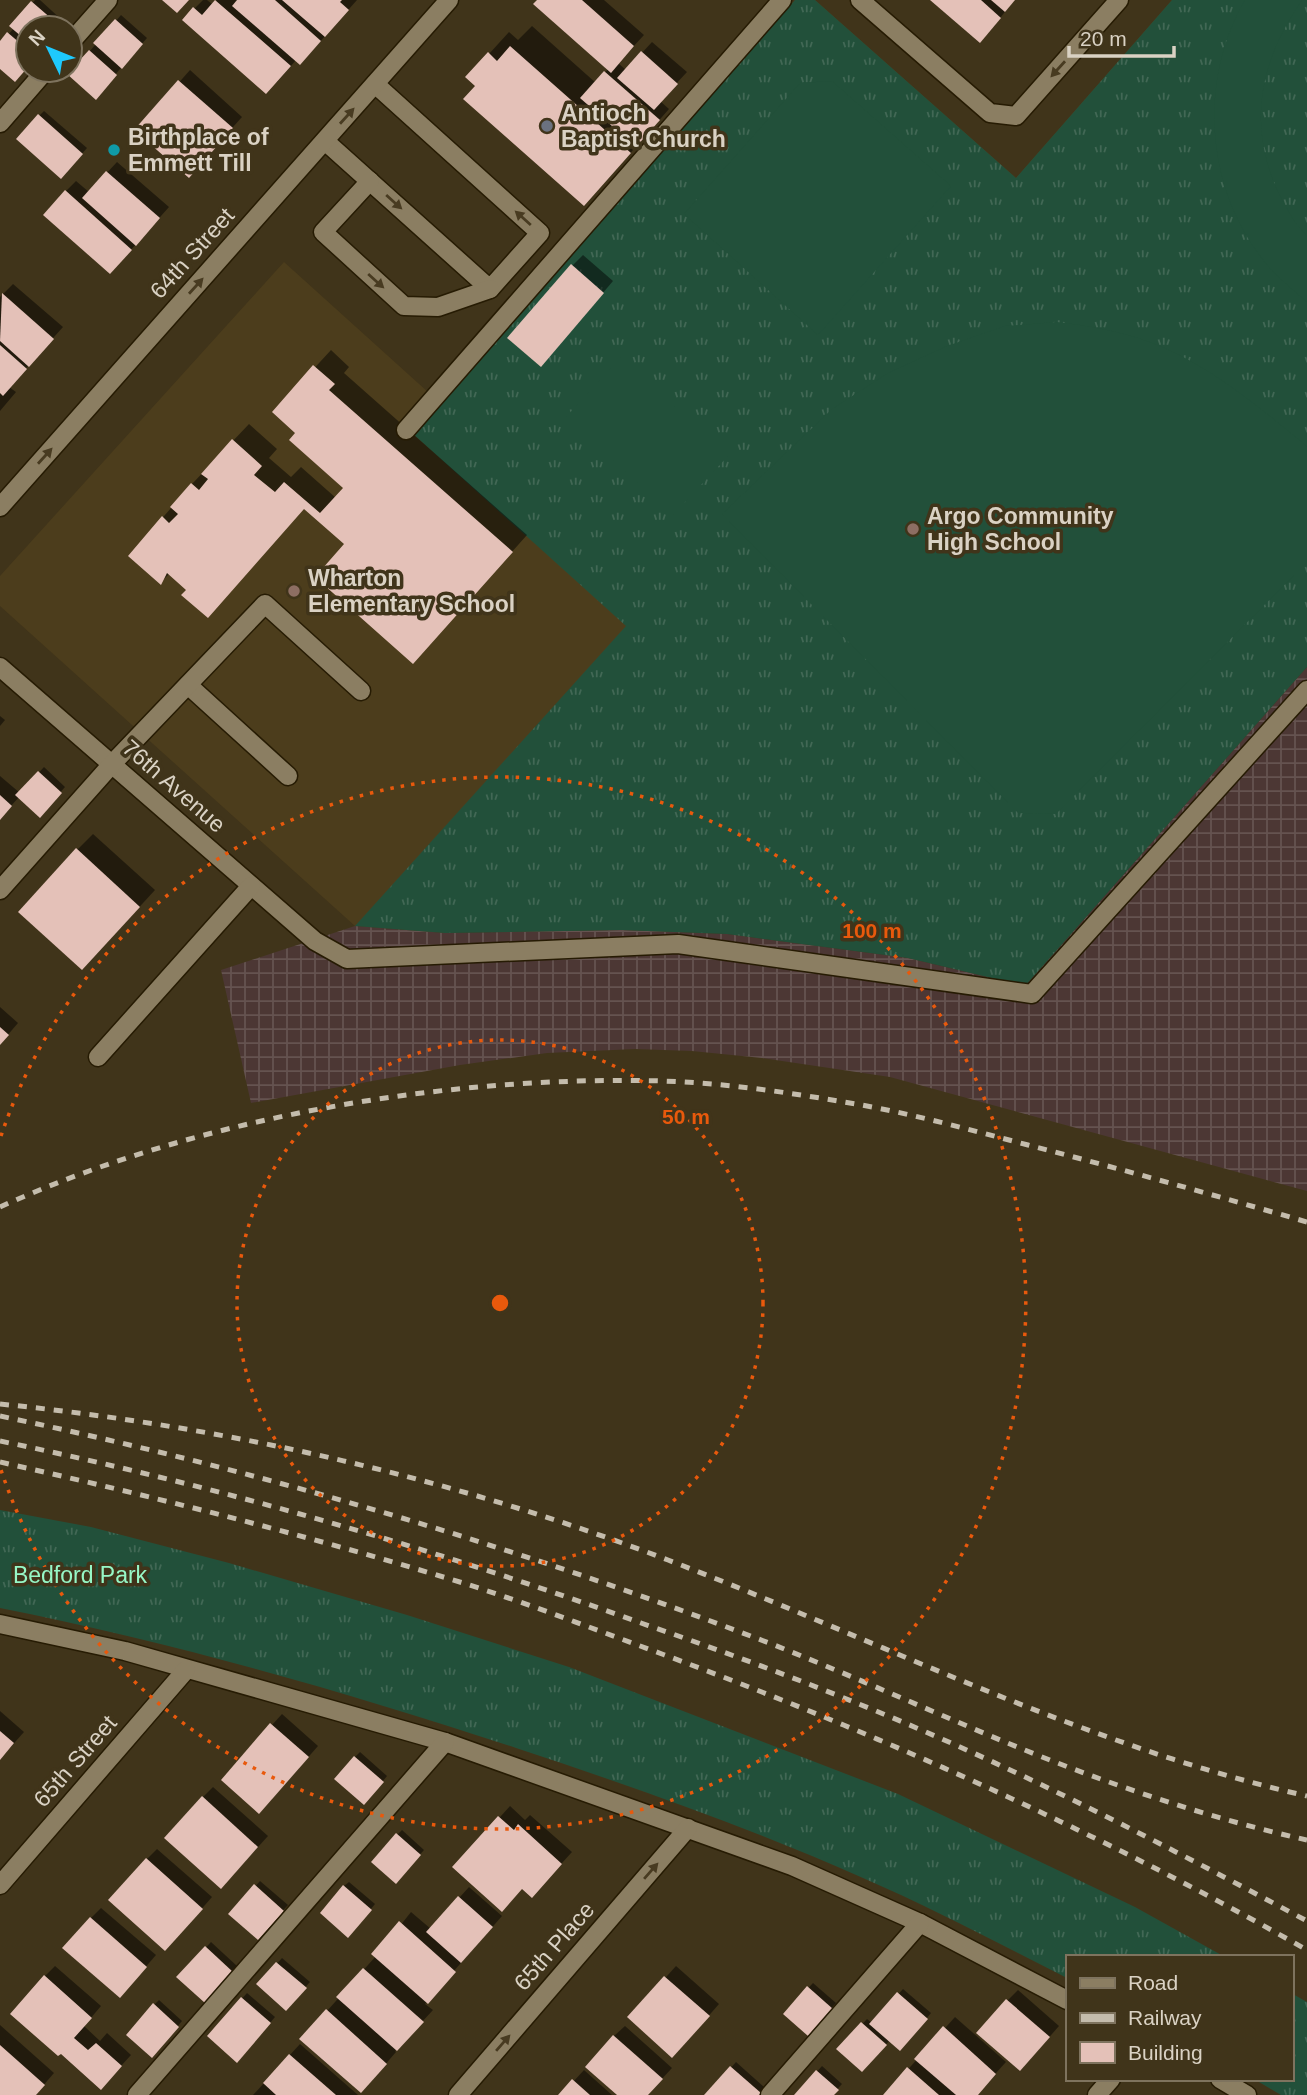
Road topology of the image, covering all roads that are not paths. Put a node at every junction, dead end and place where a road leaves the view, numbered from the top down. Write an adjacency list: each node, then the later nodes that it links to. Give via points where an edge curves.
1 (108, 0): 6 (street)
2 (449, 0): 8 (street, 64th Street)
3 (782, 0): 13 (street)
4 (860, 0): 5 (street, one-way to 4, via 1016,116 990,113)
5 (1119, 0)
6 (84, 27)
7 (34, 84): 9 (street)
8 (375, 84): 10 (street, 64th Street, one-way to 8); 12 (street, one-way to 8, via 540,233)
9 (0, 123)
10 (325, 141): 11 (street); 14 (street, 64th Street, one-way to 10)
11 (370, 181): 12 (street, one-way to 12); 12 (street, one-way to 12, via 323,232 404,306 438,307)
12 (490, 289)
13 (406, 430)
14 (0, 507)
15 (0, 667): 19 (street, 76th Avenue)
16 (188, 685): 18 (street, via 265,604); 19 (street); 20 (street)
17 (1307, 690): 21 (street, 76th Avenue, via 1032,994 678,944 347,959 315,942)
18 (361, 691)
19 (112, 764): 21 (street, 76th Avenue); 22 (street)
20 (289, 776)
21 (251, 886): 23 (street)
22 (0, 891)
23 (98, 1056)
24 (0, 1624): 25 (street, via 125,1651)
25 (186, 1670): 26 (street); 28 (street, 65th Street)
26 (445, 1742): 27 (street); 33 (street)
27 (688, 1828): 29 (street, via 792,1866); 34 (street, 65th Place, one-way to 27)
28 (0, 1885)
29 (920, 1923): 30 (street); 35 (street)
30 (1066, 1999)
31 (1109, 2081): 36 (street)
32 (1223, 2081): 37 (street)
33 (137, 2095)
34 (458, 2095)
35 (770, 2095)
36 (1097, 2095)
37 (1247, 2095)

